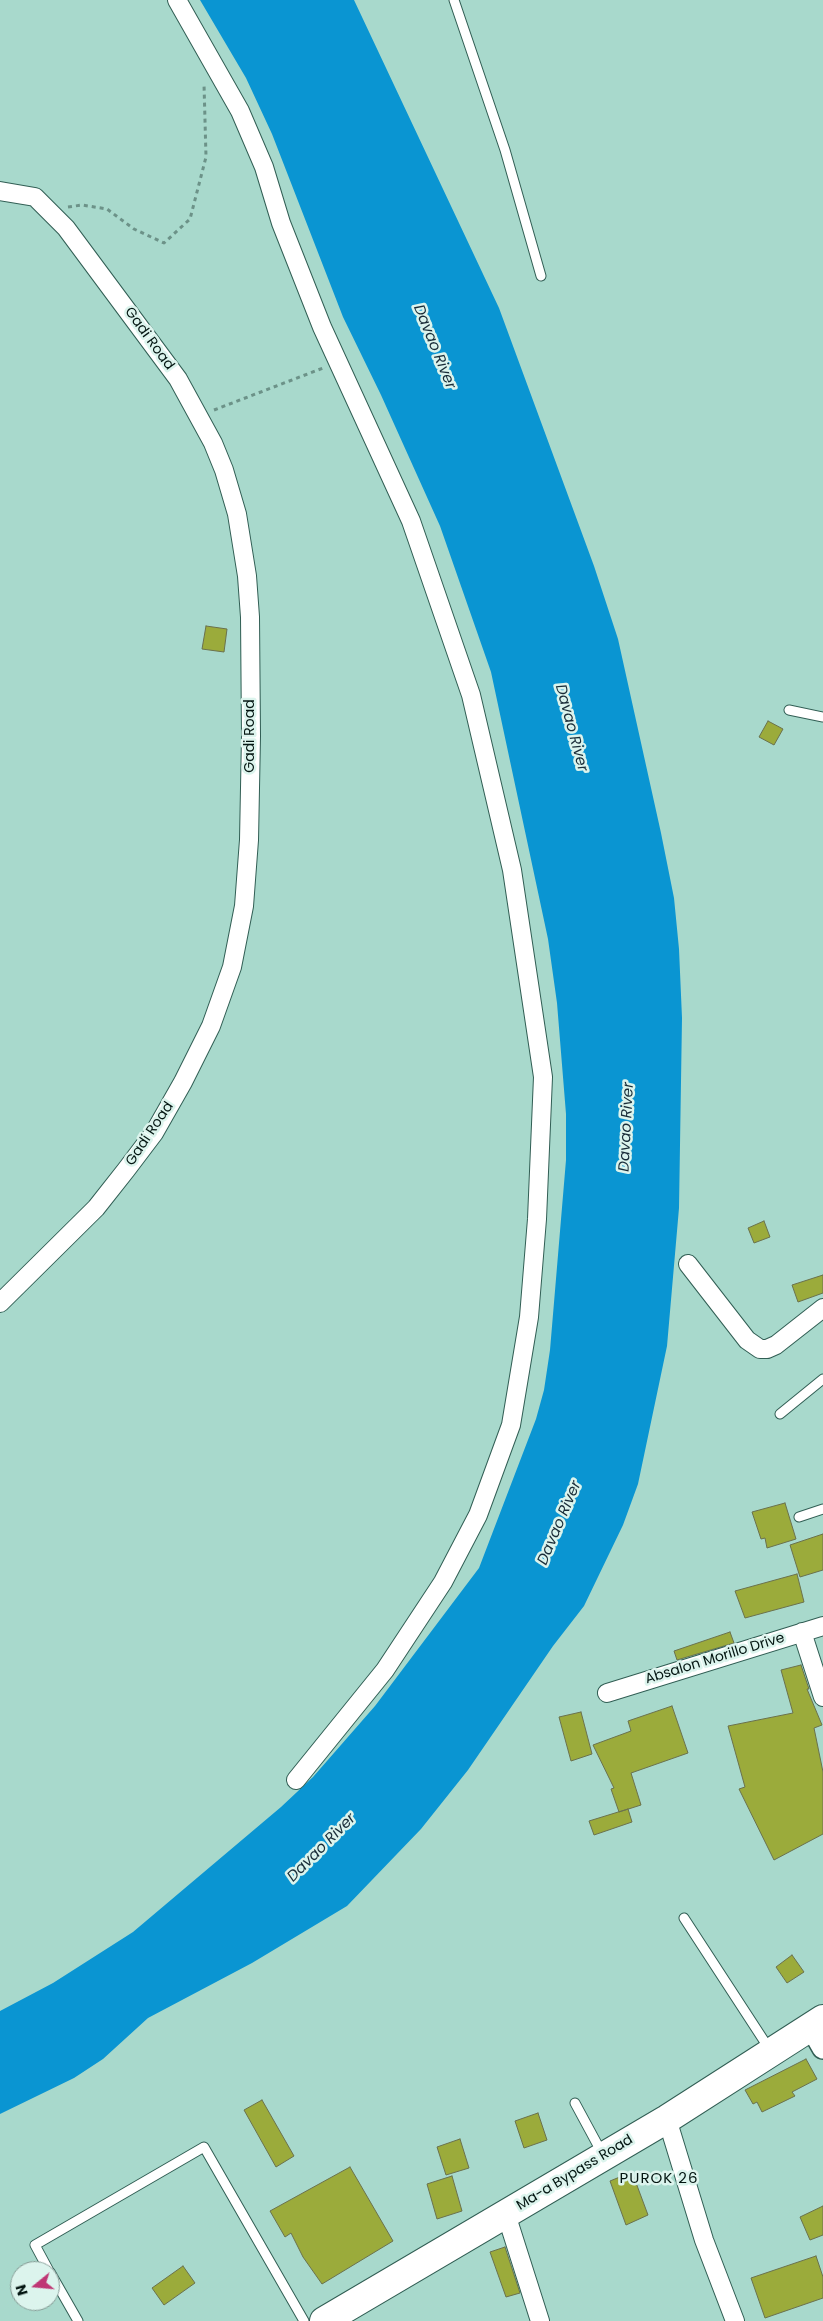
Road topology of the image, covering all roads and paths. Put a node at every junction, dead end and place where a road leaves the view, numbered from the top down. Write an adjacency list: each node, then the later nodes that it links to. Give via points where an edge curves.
1 (177, 0): 7 (street, via 240,111 264,167 284,231)
2 (454, 0): 6 (lane, via 505,150)
3 (204, 79): 5 (path, via 206,158 190,219 164,243 134,229 107,209 82,205)
4 (0, 191): 5 (street, Gadi Road, via 35,197)
5 (51, 210): 8 (street, Gadi Road, via 166,363)
6 (541, 276)
7 (338, 362): 8 (path); 22 (street, via 411,521 471,695 512,870 543,1077 538,1219 529,1317 511,1425 478,1514 443,1582 385,1670)
8 (200, 416): 12 (street, Gadi Road, via 224,470 237,514 250,617 249,840 244,906 232,967 211,1026 184,1082 154,1132 96,1208)
9 (789, 710): 10 (lane)
10 (823, 717)
11 (688, 1264): 13 (street, via 747,1340 760,1349 776,1345)
12 (2, 1296)
13 (823, 1308)
14 (823, 1378): 15 (lane)
15 (780, 1414)
16 (823, 1509): 17 (lane)
17 (798, 1517)
18 (823, 1626): 19 (street, Absalon Morillo Drive)
19 (802, 1632): 20 (street, Absalon Morillo Drive); 21 (street)
20 (607, 1693)
21 (823, 1697)
22 (296, 1780)
23 (684, 1918): 25 (lane)
24 (819, 2031): 25 (main road, Ma-a Bypass Road)
25 (772, 2052): 27 (main road, Ma-a Bypass Road)
26 (575, 2103): 28 (lane)
27 (667, 2119): 28 (main road, Ma-a Bypass Road); 36 (street, via 704,2240)
28 (603, 2156): 29 (main road, Ma-a Bypass Road)
29 (506, 2214): 34 (main road, Ma-a Bypass Road); 35 (street)
30 (43, 2261): 33 (lane, via 34,2245 204,2147)
31 (60, 2290): 32 (lane)
32 (78, 2321)
33 (304, 2321)
34 (324, 2321)
35 (540, 2321)
36 (735, 2321)

